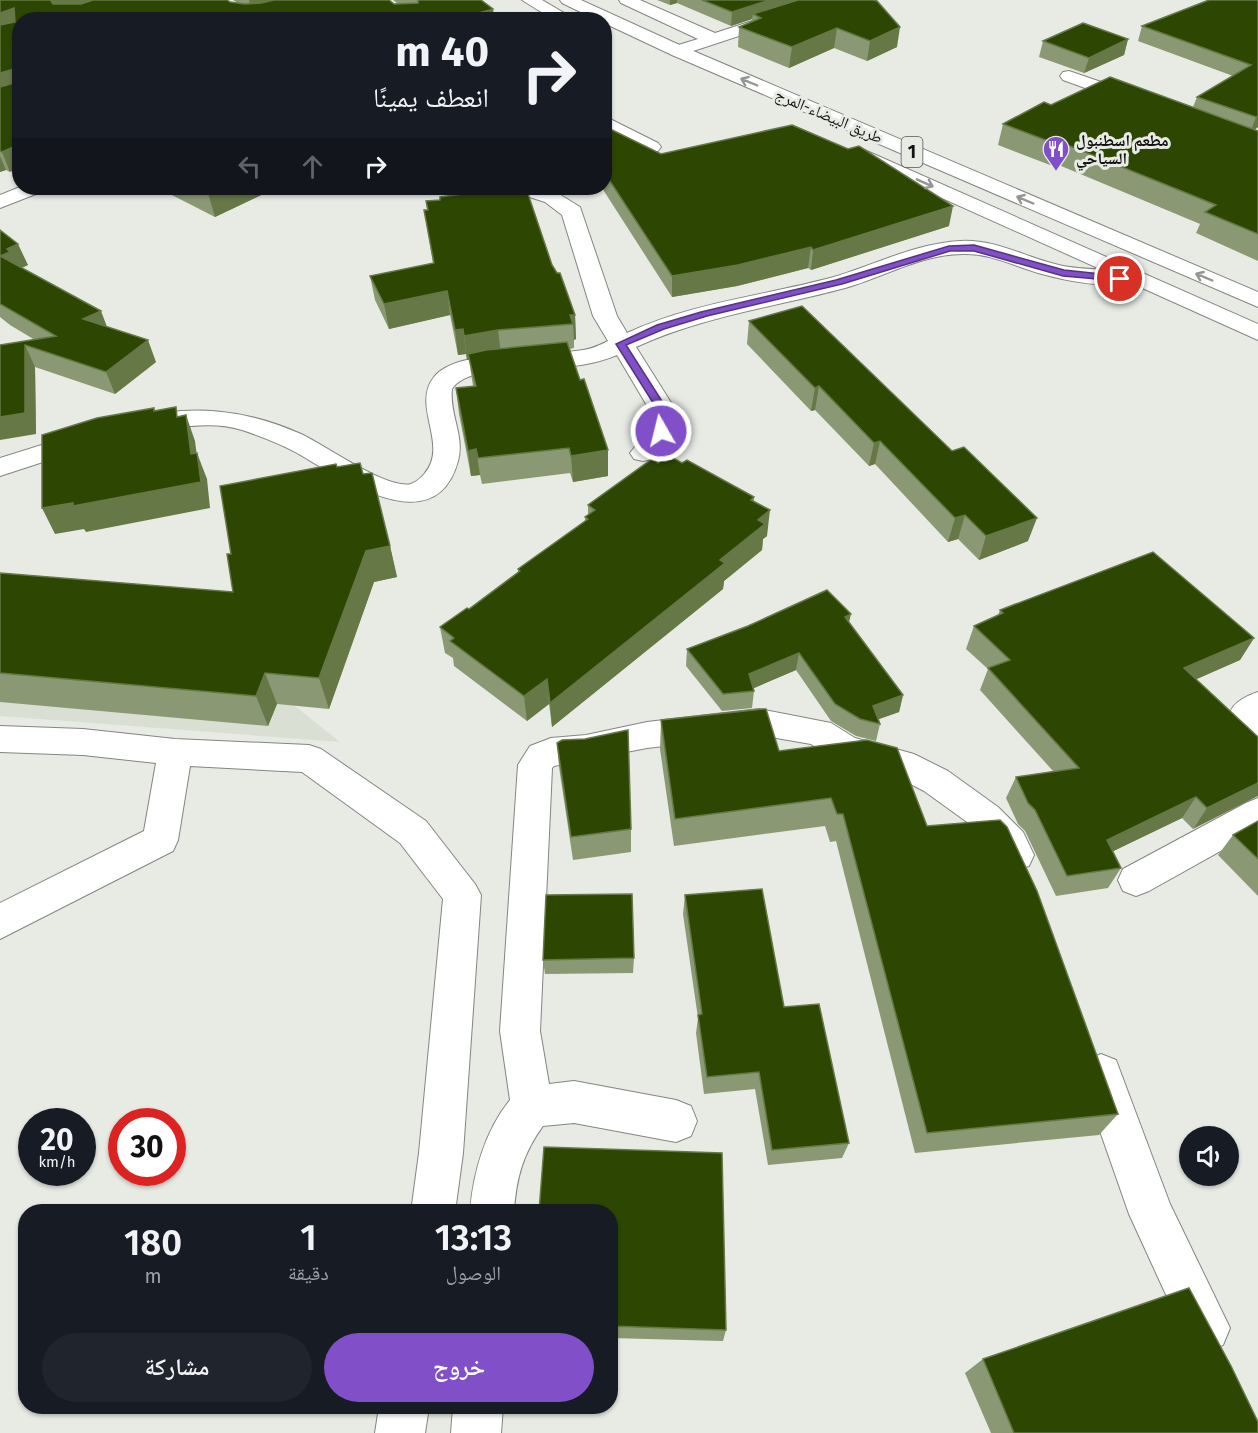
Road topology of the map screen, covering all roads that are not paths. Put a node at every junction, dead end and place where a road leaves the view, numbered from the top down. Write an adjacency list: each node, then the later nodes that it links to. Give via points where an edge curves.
1 (530, 0): 5 (main road)
2 (567, 0): 6 (main road, طريق البيضاء-المرج / 1)
3 (627, 0): 8 (main road)
4 (833, 0): 8 (main road)
5 (553, 12)
6 (593, 12)
7 (612, 21): 10 (main road, طريق البيضاء-المرج / 1)
8 (713, 39): 10 (main road)
9 (612, 42): 12 (main road)
10 (678, 51): 21 (main road, طريق البيضاء-المرج / 1, one-way to 10)
11 (1069, 76): 13 (main road)
12 (719, 90)
13 (1155, 107)
14 (612, 126): 15 (main road)
15 (651, 147)
16 (847, 148): 20 (main road, طريق البيضاء-المرج / 1, one-way to 20)
17 (17, 195): 19 (main road)
18 (543, 195): 23 (main road, via 572,212 605,316)
19 (0, 202)
20 (1136, 279): 22 (main road, طريق البيضاء-المرج / 1); 23 (main road, via 1076,275 974,248 949,248 838,282 704,314)
21 (1258, 300)
22 (1258, 333)
23 (621, 344): 24 (main road, via 662,409 661,431); 25 (main road, via 593,356 488,366 450,376 440,387 439,396 446,458 429,488 410,494 371,484 293,441 228,419 185,419 110,432)
24 (643, 453)
25 (0, 467)
26 (1258, 705): 28 (main road, via 1245,714 1246,726)
27 (0, 739): 29 (main road, via 83,742)
28 (1258, 744)
29 (174, 752): 33 (main road, via 160,840); 37 (main road, via 309,759 413,832 462,895)
30 (1258, 813): 31 (main road)
31 (1136, 880)
32 (1031, 887): 35 (main road, via 1010,843 986,817 936,781 902,764 845,749 819,732 759,722 551,751 535,765 519,1031)
33 (0, 922)
34 (1088, 1035): 39 (main road, via 1151,1214)
35 (532, 1106): 36 (main road, via 574,1102); 38 (main road, via 511,1133 494,1186)
36 (676, 1121)
37 (434, 1204)
38 (493, 1204)
39 (1223, 1365)
40 (403, 1414): 42 (main road)
41 (477, 1414): 43 (main road)
42 (400, 1433)
43 (476, 1433)

